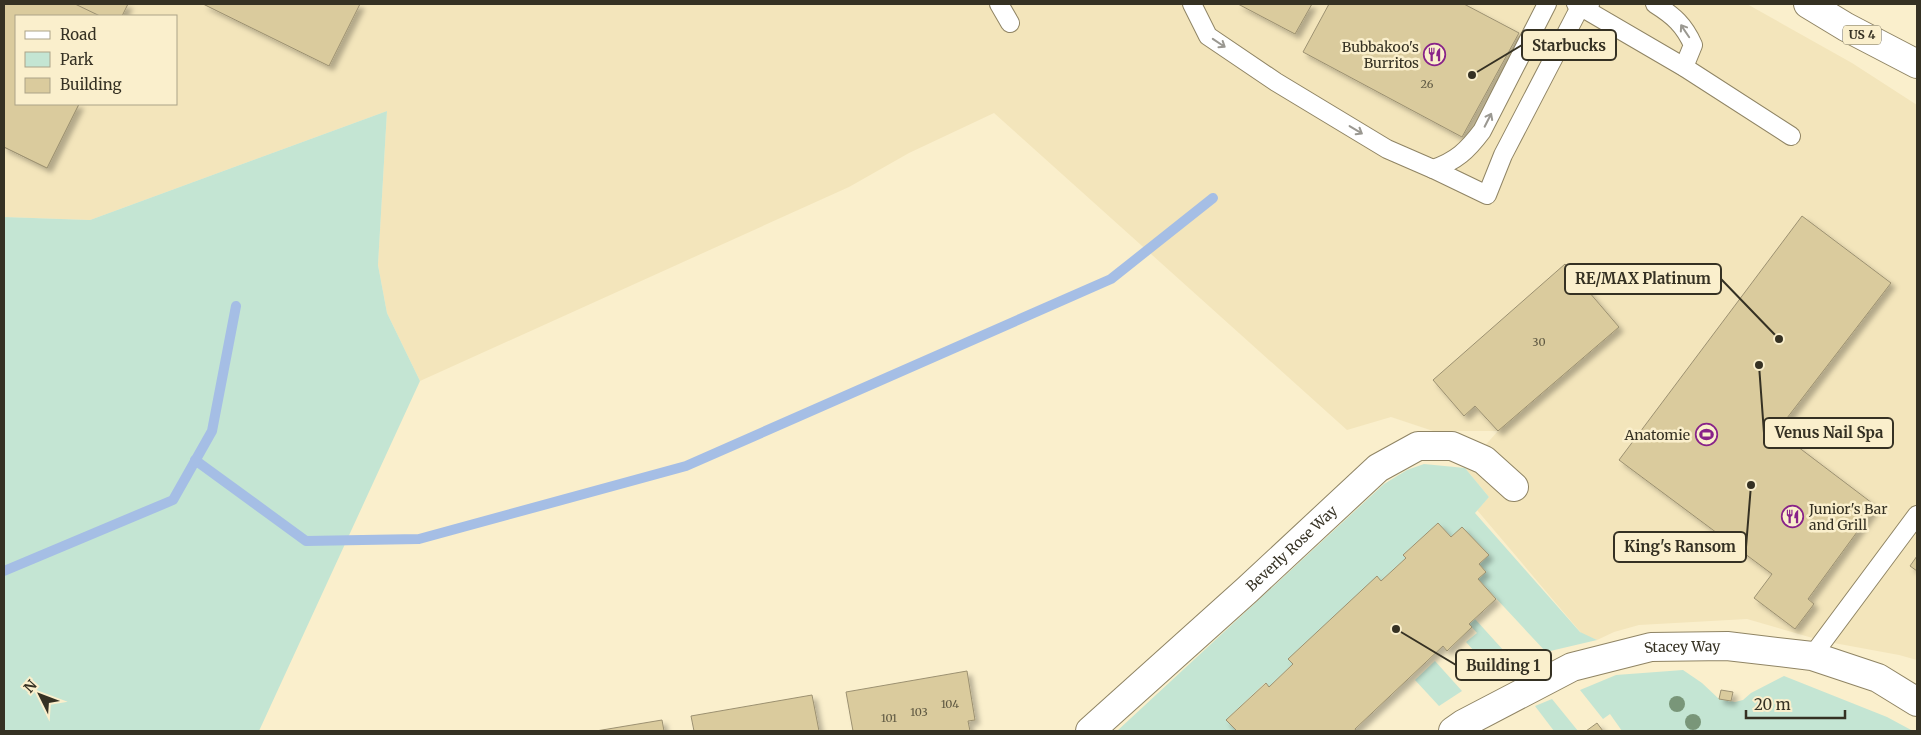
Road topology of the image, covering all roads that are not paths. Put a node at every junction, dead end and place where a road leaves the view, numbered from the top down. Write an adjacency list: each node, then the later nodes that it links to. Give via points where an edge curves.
1 (999, 4): 7 (lane)
2 (1192, 4): 11 (lane, one-way to 11, via 1208,36 1276,82 1387,149)
3 (1547, 4): 11 (lane, one-way to 3, via 1449,164 1469,149 1482,131)
4 (1655, 4): 9 (lane, one-way to 4, via 1693,45 1673,15)
5 (1808, 4): 8 (street, US 4)
6 (1582, 5): 9 (lane); 11 (lane, via 1503,155 1487,195)
7 (1010, 23)
8 (1917, 64)
9 (1684, 67): 10 (lane)
10 (1791, 136)
11 (1433, 170)
12 (1514, 488): 16 (street, Beverly Rose Way, via 1484,460 1452,446 1418,446 1378,468)
13 (1917, 515): 14 (lane)
14 (1812, 656): 15 (street, Stacey Way, via 1878,678); 17 (street, Stacey Way, via 1727,646 1651,646 1572,667)
15 (1917, 702)
16 (1090, 731)
17 (1453, 731)

